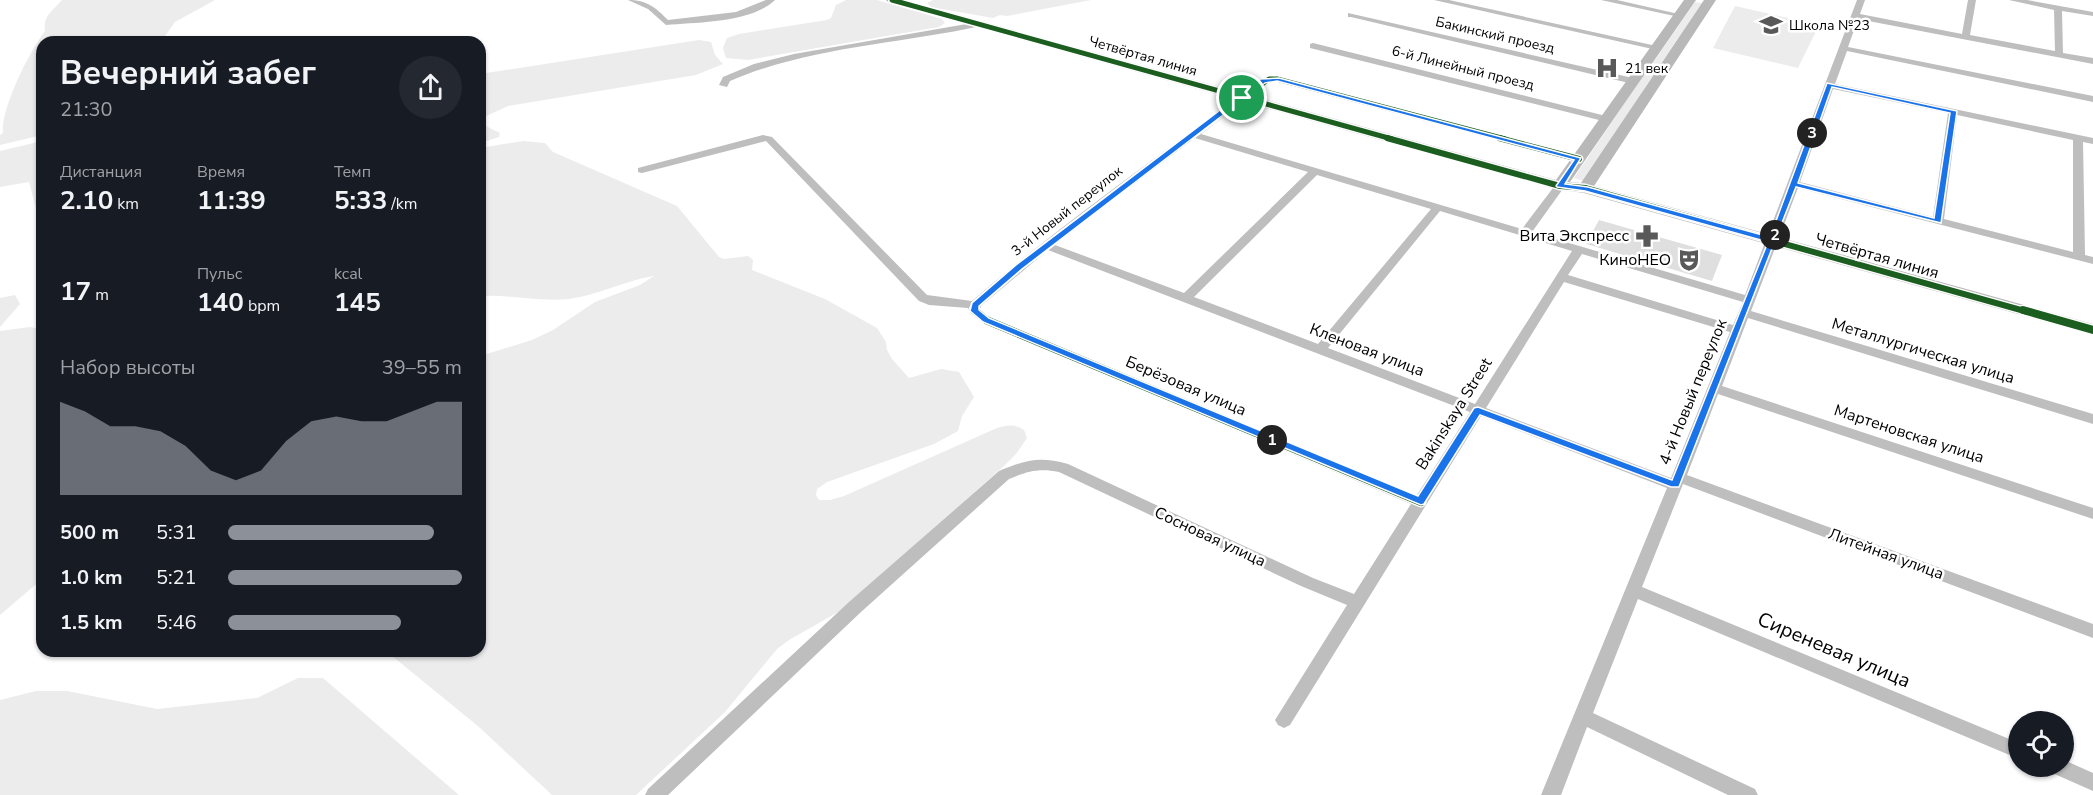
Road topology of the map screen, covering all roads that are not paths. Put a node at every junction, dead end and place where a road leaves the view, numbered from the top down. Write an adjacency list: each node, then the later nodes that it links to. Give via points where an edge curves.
1 (632, 0): 2 (street, via 651,7 666,23 747,11)
2 (771, 0)
3 (892, 0): 16 (street, Четвёртая линия)
4 (1438, 0): 19 (street)
5 (1605, 0): 14 (street)
6 (1690, 0): 14 (street)
7 (1861, 0): 15 (street, 4-й Новый переулок)
8 (1972, 0): 17 (street)
9 (2013, 0): 11 (street)
10 (1705, 1): 24 (street)
11 (2058, 8): 12 (street); 21 (street)
12 (2093, 14)
13 (1351, 15): 25 (street, Бакинский проезд)
14 (1679, 15): 19 (street)
15 (1855, 16): 17 (street); 20 (street, 4-й Новый переулок)
16 (978, 24): 26 (street, via 775,61 733,75); 28 (street, Четвёртая линия)
17 (1966, 37): 21 (street)
18 (1313, 46): 31 (street, 6-й Линейный проезд)
19 (1657, 47): 23 (street)
20 (1844, 48): 27 (street, 4-й Новый переулок); 29 (street)
21 (2060, 55): 22 (street)
22 (2093, 61)
23 (1644, 64): 24 (street); 25 (street)
24 (1664, 68): 40 (street)
25 (1633, 81): 31 (street)
26 (724, 85)
27 (1829, 85): 30 (street); 38 (street, 4-й Новый переулок)
28 (1242, 98): 32 (street, 3-й Новый переулок); 35 (street, 3-й Новый переулок, via 1263,81 1277,79); 39 (street, Четвёртая линия)
29 (2093, 99)
30 (1953, 111): 33 (street); 42 (street)
31 (1606, 119): 35 (street)
32 (1192, 134): 37 (street, Металлургическая улица); 45 (street, 3-й Новый переулок)
33 (2078, 138): 34 (street); 47 (street)
34 (2093, 141)
35 (1579, 159): 39 (street)
36 (642, 170): 52 (street, via 769,139 923,298)
37 (1315, 171): 41 (street, Металлургическая улица); 50 (street)
38 (1794, 184): 42 (street); 44 (street, 4-й Новый переулок)
39 (1560, 186): 40 (street, Четвёртая линия); 43 (street)
40 (1585, 189): 44 (street, Четвёртая линия)
41 (1438, 207): 43 (street, Металлургическая улица); 55 (street)
42 (1938, 221): 47 (street)
43 (1525, 233): 46 (street, Металлургическая улица)
44 (1773, 241): 51 (street, 4-й Новый переулок); 54 (street, Четвёртая линия)
45 (1048, 246): 50 (street, Кленовая улица); 52 (street, 3-й Новый переулок)
46 (1579, 249): 49 (street, Bakinskaya Street); 51 (street, Металлургическая улица)
47 (2079, 258): 48 (street)
48 (2093, 261)
49 (1561, 277): 53 (street); 57 (street, Bakinskaya Street)
50 (1186, 298): 55 (street, Кленовая улица)
51 (1747, 307): 53 (street, 4-й Новый переулок); 58 (street, Металлургическая улица)
52 (975, 308): 60 (street, Берёзовая улица, via 986,320)
53 (1737, 330): 56 (street, 4-й Новый переулок)
54 (2093, 330)
55 (1320, 350): 57 (street, Кленовая улица)
56 (1714, 388): 59 (street, 4-й Новый переулок); 61 (street, Мартеновская улица)
57 (1478, 410): 59 (street, Кленовая улица); 60 (street, Bakinskaya Street)
58 (2093, 419)
59 (1677, 481): 62 (street, 4-й Новый переулок); 64 (street, Литейная улица)
60 (1421, 501): 63 (street, Bakinskaya Street)
61 (2093, 514)
62 (1633, 590): 65 (street, 4-й Новый переулок); 67 (street, Сиреневая улица)
63 (1358, 602): 66 (street, Bakinskaya Street); 70 (street, Сосновая улица, via 1064,468 1028,465 1004,475 855,607)
64 (2093, 631)
65 (1582, 716): 71 (street, 4-й Новый переулок); 72 (street)
66 (1284, 720)
67 (2008, 746)
68 (2074, 774): 69 (street)
69 (2093, 782)
70 (655, 795)
71 (1551, 795)
72 (1748, 795)

